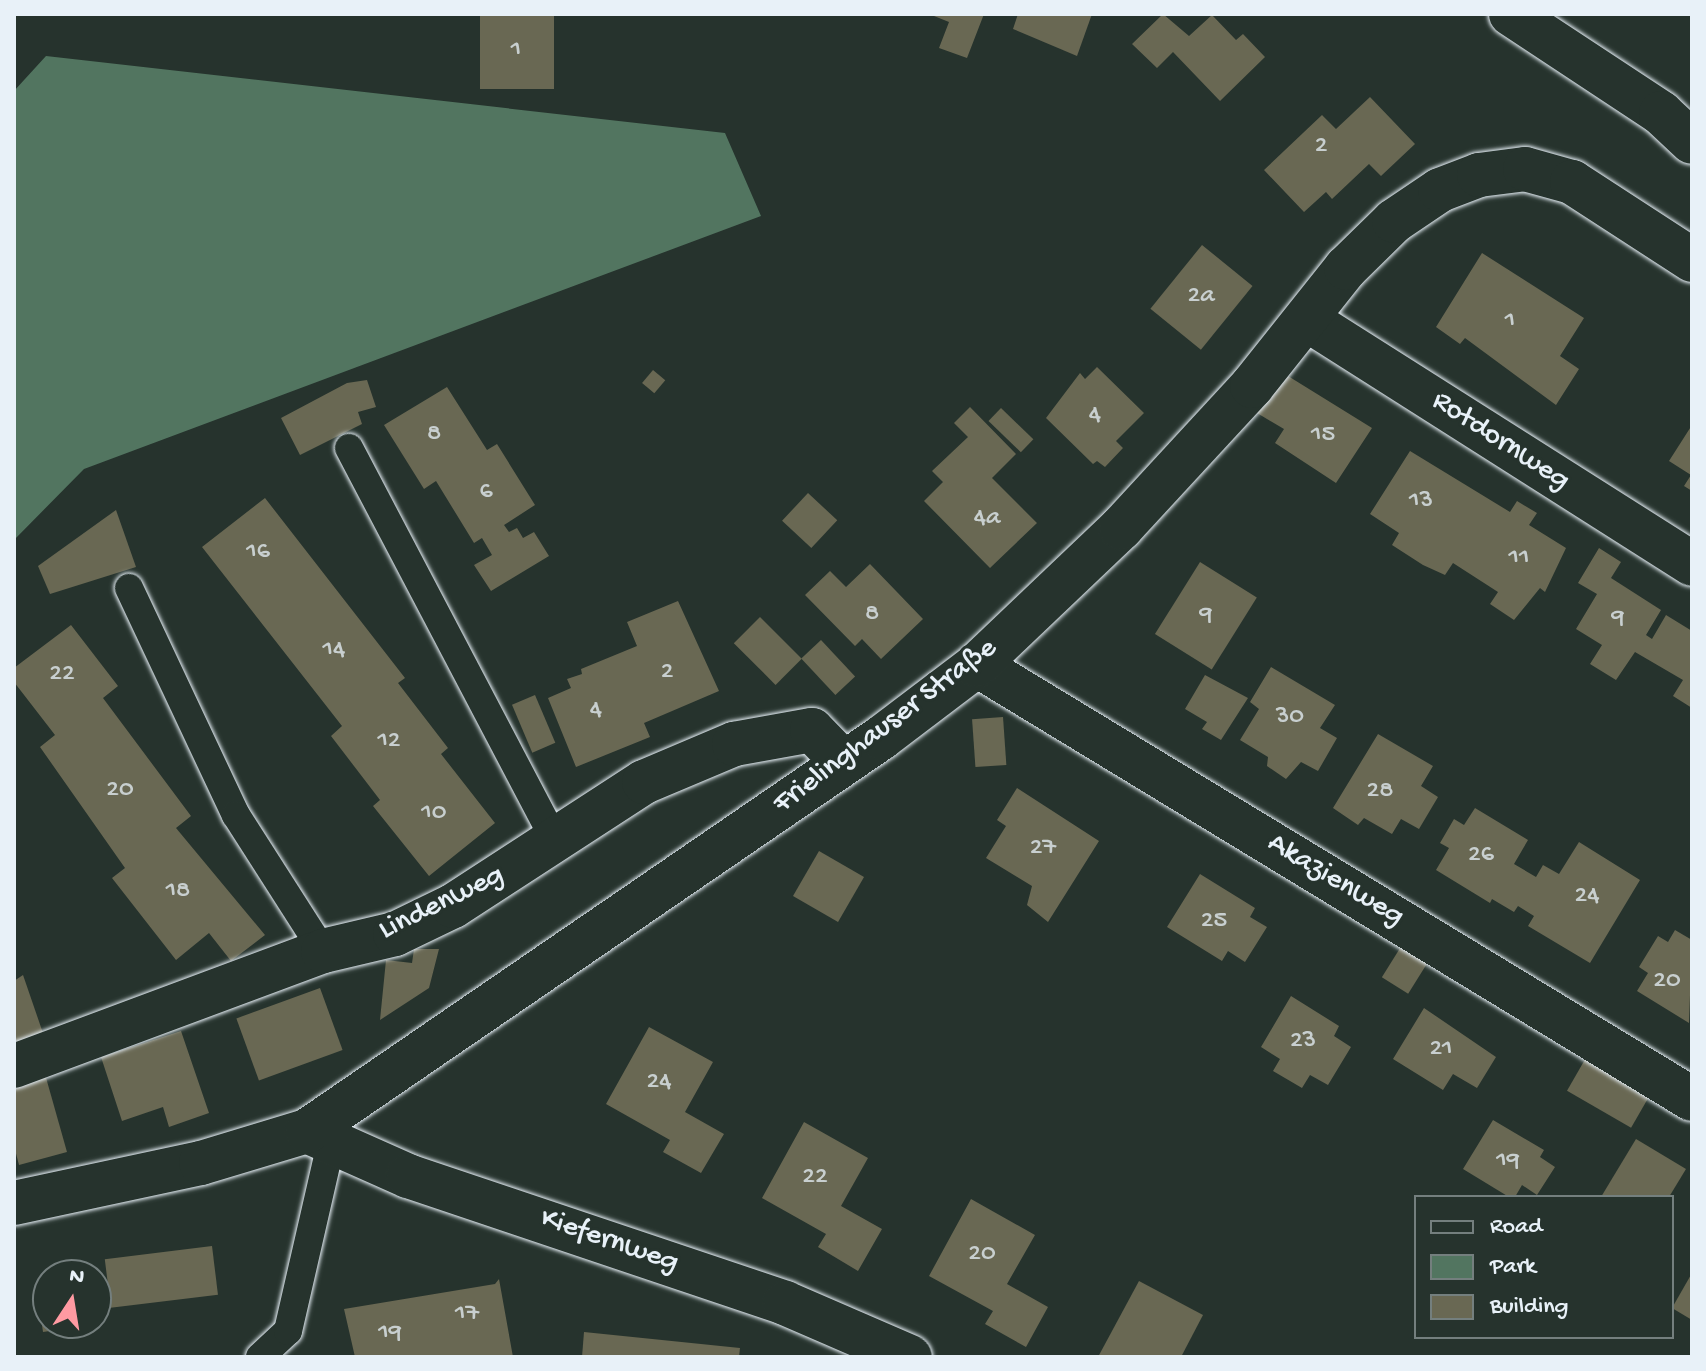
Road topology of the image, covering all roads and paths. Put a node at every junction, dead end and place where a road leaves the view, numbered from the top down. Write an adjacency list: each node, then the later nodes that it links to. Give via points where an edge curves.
1 (1511, 14): 2 (street, via 1661,113)
2 (1692, 142)
3 (1692, 260): 4 (street, Frielinghauser Straße, via 1572,182 1525,169 1479,175 1440,190 1394,221 1346,268)
4 (1308, 320): 6 (street, Rotdornweg); 8 (street, Frielinghauser Straße, via 1131,518)
5 (349, 448): 10 (lane)
6 (1692, 564)
7 (129, 588): 11 (lane, via 236,815)
8 (977, 665): 9 (street, Frielinghauser Straße); 13 (street, Akazienweg)
9 (843, 762): 10 (street, Lindenweg, via 812,730 734,744 644,782); 14 (street, Frielinghauser Straße)
10 (556, 843): 11 (street, Lindenweg, via 453,906 395,934)
11 (323, 951): 12 (street, Lindenweg)
12 (14, 1066)
13 (1692, 1099)
14 (319, 1137): 15 (street, Frielinghauser Straße); 16 (lane, via 292,1319 288,1331); 17 (street, Kiefernweg, via 408,1176 785,1303)
15 (14, 1203)
16 (260, 1357)
17 (910, 1357)

